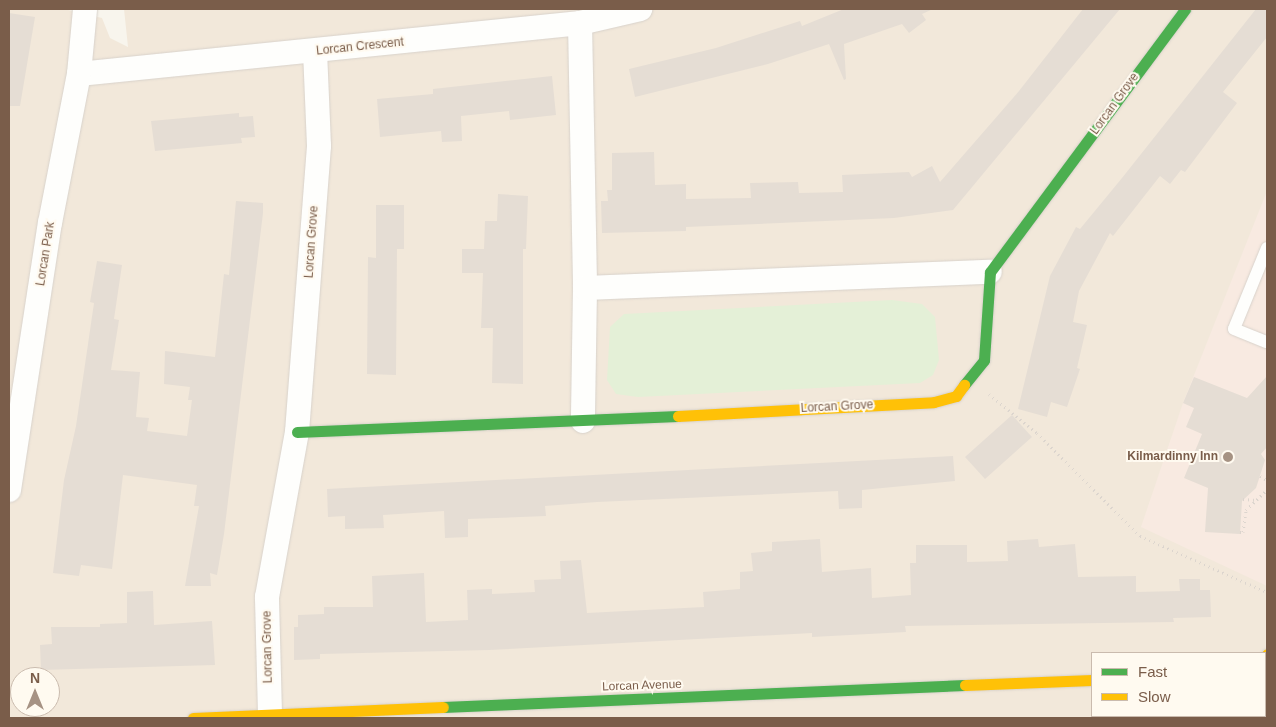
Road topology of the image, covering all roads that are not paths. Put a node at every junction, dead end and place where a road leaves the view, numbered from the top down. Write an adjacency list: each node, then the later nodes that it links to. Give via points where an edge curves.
1 (640, 9): 4 (street, Lorcan Crescent)
2 (1185, 9): 8 (street, Lorcan Grove)
3 (84, 14): 6 (street, Lorcan Park)
4 (580, 22): 5 (street, Lorcan Crescent); 9 (street)
5 (315, 52): 6 (street, Lorcan Crescent); 12 (street, Lorcan Grove, via 319,146)
6 (78, 74): 13 (street, Lorcan Park, via 50,223)
7 (1267, 248): 10 (lane, via 1234,329)
8 (990, 272): 9 (street); 11 (street, Lorcan Grove, via 984,360 956,396 934,402)
9 (585, 288): 11 (street)
10 (1267, 342)
11 (583, 421): 12 (street, Lorcan Grove)
12 (297, 432): 15 (street, Lorcan Grove, via 267,597)
13 (9, 490)
14 (1091, 680): 15 (street, Lorcan Avenue)
15 (270, 714): 16 (street, Lorcan Avenue)
16 (193, 718)

